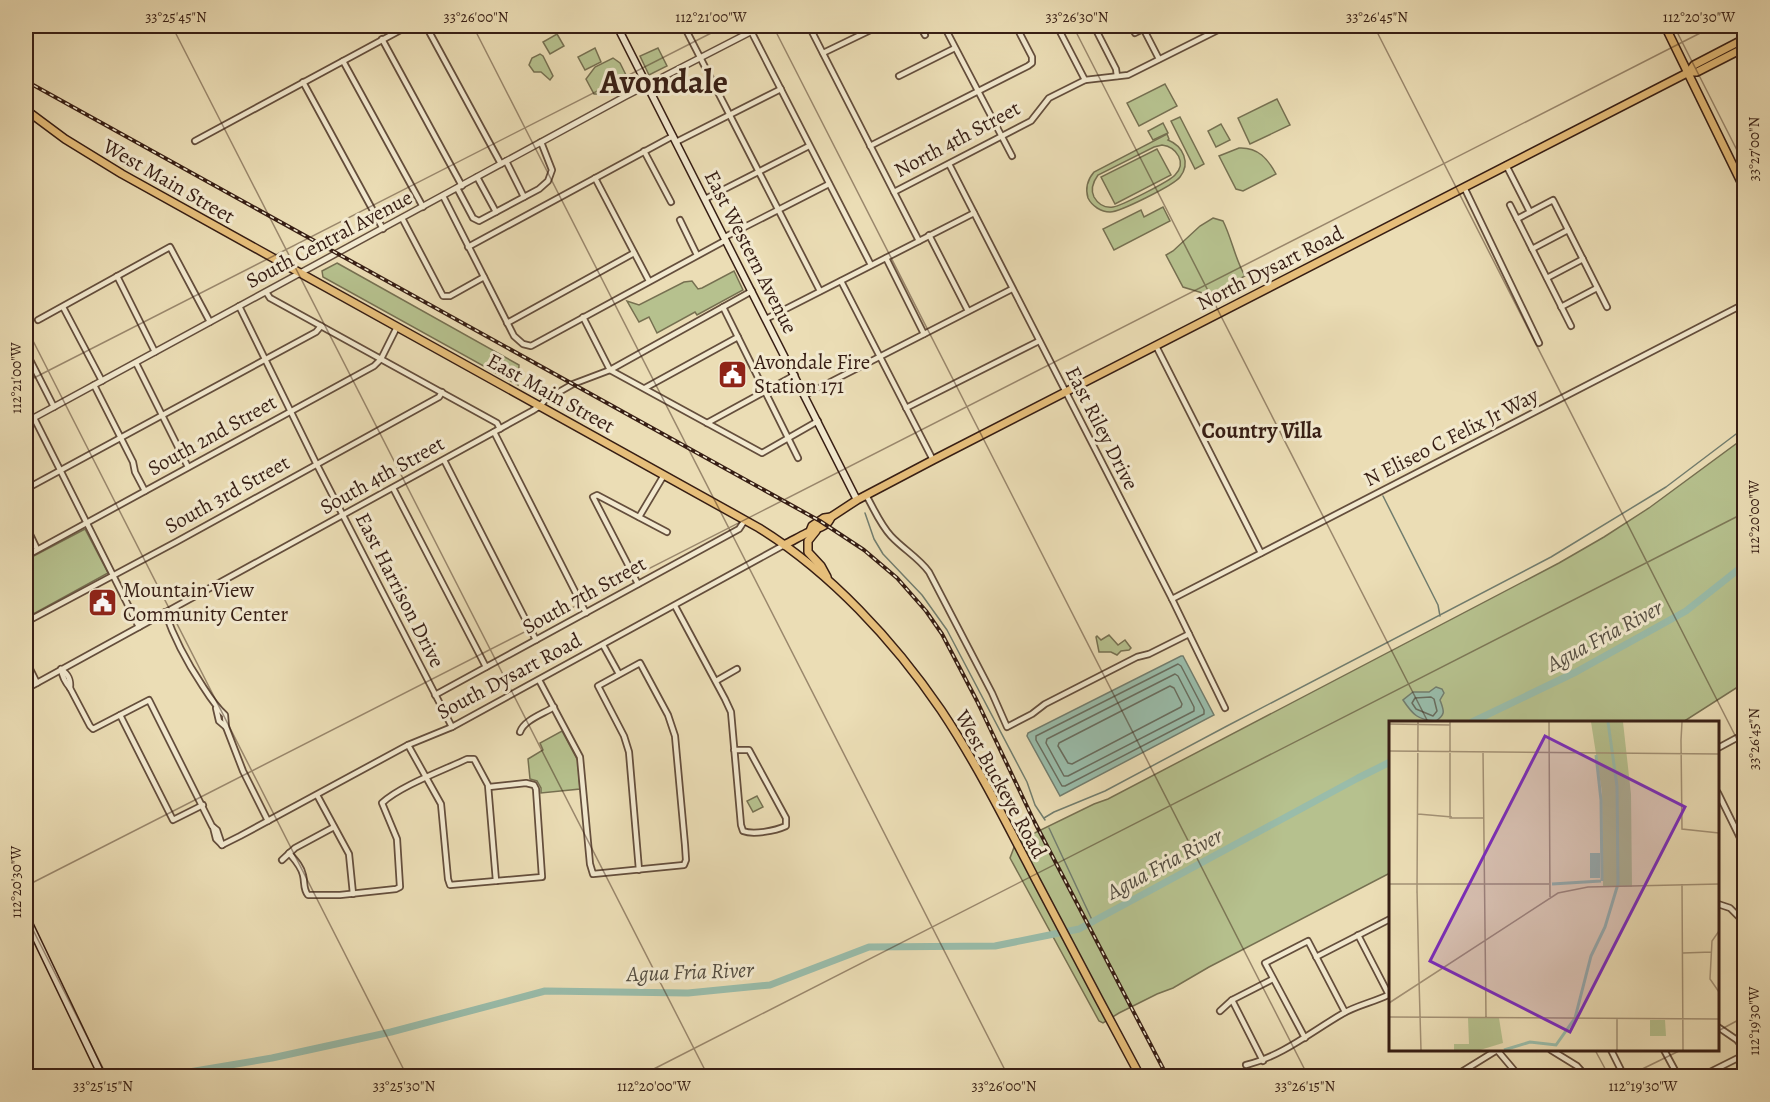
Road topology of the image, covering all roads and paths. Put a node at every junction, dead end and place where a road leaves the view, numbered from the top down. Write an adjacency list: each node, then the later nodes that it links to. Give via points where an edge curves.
1 (408, 26): 20 (street)
2 (426, 26): 46 (street)
3 (617, 26): 33 (main road, East Western Avenue)
4 (684, 26): 25 (street)
5 (762, 26): 18 (street, South Central Avenue)
6 (809, 26): 24 (street)
7 (879, 26): 24 (street)
8 (920, 26): 19 (street)
9 (944, 26): 22 (street)
10 (1016, 26): 35 (street, via 1032,63)
11 (1058, 26): 31 (street)
12 (1094, 26): 30 (street)
13 (1131, 26): 16 (street, via 1135,33)
14 (1226, 26): 17 (street, North 4th Street)
15 (1665, 26): 28 (main road)
16 (1142, 27): 26 (street)
17 (1214, 28): 26 (street, North 4th Street)
18 (751, 31): 25 (street, South Central Avenue); 34 (street)
19 (925, 35)
20 (382, 39): 27 (street); 53 (street)
21 (1744, 39): 28 (main road, North Dysart Road, via 1694,65)
22 (955, 48): 29 (street); 35 (street)
23 (1744, 48): 28 (main road, North Dysart Road, via 1697,72)
24 (823, 53): 43 (street)
25 (700, 57): 33 (street, South Central Avenue); 37 (street)
26 (1159, 60): 30 (street, North 4th Street)
27 (343, 61): 32 (street); 62 (street)
28 (1689, 72): 48 (main road, North Dysart Road); 55 (main road)
29 (899, 76)
30 (1117, 76): 31 (street, North 4th Street)
31 (1085, 80): 38 (street, North 4th Street, via 1049,98 1030,121)
32 (303, 82): 40 (street); 70 (street)
33 (647, 84): 39 (main road, East Western Avenue); 41 (street, South Central Avenue)
34 (781, 90): 37 (street); 42 (street)
35 (978, 92): 38 (street); 43 (street)
36 (26, 110): 82 (main road, West Main Street, via 112,169)
37 (730, 115): 39 (street); 49 (street)
38 (1001, 137): 45 (street); 47 (street, North 4th Street)
39 (675, 139): 44 (street); 59 (main road, East Western Avenue)
40 (195, 141)
41 (541, 142): 46 (street, South Central Avenue); 58 (street, via 552,174 542,187)
42 (809, 146): 49 (street); 52 (street)
43 (870, 146): 56 (street)
44 (644, 151): 51 (street); 60 (street)
45 (1011, 156)
46 (504, 163): 50 (street, South Central Avenue); 58 (street)
47 (948, 164): 56 (street, North 4th Street); 66 (street, East Riley Drive)
48 (1506, 165): 54 (main road, North Dysart Road); 65 (street)
49 (759, 172): 59 (street); 63 (street)
50 (477, 177): 53 (street, South Central Avenue); 64 (street)
51 (595, 178): 75 (street); 77 (street)
52 (829, 184): 63 (street); 81 (street)
53 (459, 187): 57 (street, South Central Avenue); 64 (street, via 475,219 482,220)
54 (1464, 187): 111 (street); 112 (main road, North Dysart Road)
55 (1744, 188)
56 (894, 192): 74 (street)
57 (443, 196): 62 (street, South Central Avenue); 75 (street)
58 (524, 197): 64 (street)
59 (705, 199): 73 (main road, East Western Avenue)
60 (671, 202)
61 (1510, 205): 68 (street)
62 (423, 207): 67 (street, South Central Avenue)
63 (778, 210): 73 (street); 91 (street)
64 (496, 212)
65 (1530, 212): 68 (street); 71 (street, via 1553,200)
66 (974, 213): 72 (street); 89 (street, East Riley Drive)
67 (402, 218): 70 (street, South Central Avenue); 84 (street, via 441,294 446,297)
68 (1517, 219): 76 (street)
69 (680, 220): 78 (street)
70 (383, 229): 82 (street, South Central Avenue)
71 (1568, 230): 76 (street); 80 (street)
72 (929, 235): 74 (street); 99 (street)
73 (725, 239): 78 (street); 90 (main road, East Western Avenue)
74 (919, 241): 79 (street)
75 (468, 247): 84 (street)
76 (1532, 249): 85 (street)
77 (634, 253): 86 (street); 104 (street)
78 (697, 255): 86 (street)
79 (886, 258): 81 (street); 108 (street)
80 (1583, 259): 85 (street); 88 (street)
81 (871, 265): 87 (street)
82 (300, 273): 92 (street, South Central Avenue); 107 (main road, East Main Street)
83 (117, 276): 95 (street); 103 (street, via 170,247); 114 (street)
84 (484, 277): 104 (street)
85 (1546, 278): 97 (street)
86 (649, 281): 100 (street)
87 (841, 281): 91 (street); 115 (street)
88 (1597, 288): 97 (street); 98 (street)
89 (1012, 289): 99 (street); 110 (street, East Riley Drive)
90 (752, 291): 96 (street, South 4th Street); 101 (main road, East Western Avenue)
91 (820, 291): 101 (street)
92 (266, 292): 94 (street, South Central Avenue); 105 (street, via 270,298)
93 (1744, 304): 162 (street, N Eliseo C Felix Jr Way)
94 (239, 306): 103 (street, South Central Avenue); 116 (street, East Harrison Drive)
95 (63, 307): 102 (street); 121 (street)
96 (723, 307): 109 (street); 119 (street, South 4th Street)
97 (1561, 307): 106 (street)
98 (1607, 307)
99 (968, 311): 108 (street)
100 (583, 317): 104 (street, via 531,346 514,336); 119 (street)
101 (766, 319): 120 (main road, East Western Avenue)
102 (38, 320)
103 (210, 322): 114 (street, South Central Avenue)
104 (507, 323)
105 (321, 326): 116 (street); 117 (street)
106 (1571, 326)
107 (397, 327): 117 (street, South 2nd Street); 129 (main road, East Main Street)
108 (924, 334): 115 (street)
109 (738, 337): 123 (street); 124 (street)
110 (1039, 340): 126 (street, East Riley Drive); 130 (street)
111 (1539, 343)
112 (1156, 346): 126 (main road, North Dysart Road); 162 (street)
113 (26, 351): 128 (street)
114 (156, 352): 118 (street, South Central Avenue)
115 (880, 357): 127 (street); 130 (street)
116 (265, 358): 131 (street, East Harrison Drive); 132 (street)
117 (381, 359): 125 (street); 131 (street, South 2nd Street)
118 (136, 363): 121 (street, South Central Avenue); 132 (street)
119 (609, 370): 123 (street); 129 (street, South 4th Street, via 573,384)
120 (795, 375): 124 (street); 127 (main road, East Western Avenue)
121 (102, 381): 122 (street, South Central Avenue)
122 (94, 386): 128 (street, South Central Avenue); 139 (street)
123 (645, 388): 136 (street)
124 (766, 391): 136 (street); 140 (street)
125 (442, 392): 137 (street, via 497,423); 144 (street, South 3rd Street)
126 (1065, 392): 143 (main road, North Dysart Road); 167 (street, East Riley Drive)
127 (805, 395): 134 (main road, East Western Avenue)
128 (54, 406): 133 (street, South Central Avenue)
129 (540, 406): 137 (street, South 4th Street); 147 (main road, East Main Street)
130 (906, 408): 143 (street)
131 (291, 411): 144 (street, East Harrison Drive); 145 (street, South 2nd Street)
132 (161, 415): 139 (street); 145 (street)
133 (34, 418): 135 (street, South Central Avenue); 146 (street)
134 (818, 421): 140 (street); 152 (main road, East Western Avenue)
135 (26, 422)
136 (708, 423): 140 (street, via 762,453)
137 (500, 429): 138 (street, South 4th Street)
138 (494, 432): 142 (street, South 4th Street); 170 (street)
139 (121, 437): 146 (street); 150 (street)
140 (789, 438): 141 (street)
141 (798, 458)
142 (444, 460): 148 (street, South 4th Street); 174 (street)
143 (933, 460): 151 (main road, North Dysart Road)
144 (316, 464): 153 (street, East Harrison Drive); 164 (street, South 3rd Street)
145 (188, 467): 150 (street, South 2nd Street)
146 (60, 471): 149 (street); 156 (street)
147 (664, 475): 154 (street); 155 (main road, East Main Street)
148 (393, 488): 153 (street, South 4th Street); 177 (street)
149 (26, 489)
150 (144, 491): 156 (street, South 2nd Street)
151 (866, 495): 152 (main road, South Dysart Road); 173 (street, via 890,535 929,572 1007,727 1055,698)
152 (857, 500): 158 (main road, South Dysart Road)
153 (343, 515): 169 (street, South 4th Street); 185 (street, East Harrison Drive)
154 (639, 517): 159 (street); 165 (street, via 597,495 593,497)
155 (745, 520): 160 (main road, East Main Street); 165 (street, South 7th Street, via 741,528)
156 (86, 523): 161 (street, South 2nd Street); 164 (street)
157 (26, 526): 161 (street)
158 (813, 531): 160 (main road, South Dysart Road); 166 (main road, via 808,552)
159 (667, 532)
160 (784, 545): 166 (main road, West Buckeye Road); 168 (street, South Dysart Road)
161 (37, 549): 163 (street, South 2nd Street)
162 (1261, 553): 167 (street, N Eliseo C Felix Jr Way)
163 (26, 556)
164 (113, 575): 171 (street, South 3rd Street); 172 (street)
165 (638, 584): 170 (street, South 7th Street)
166 (832, 584): 233 (main road, West Buckeye Road, via 882,636 934,700 966,750)
167 (1172, 599): 173 (street, East Riley Drive)
168 (675, 606): 175 (street, South Dysart Road); 182 (street)
169 (165, 612): 172 (street, South 4th Street); 200 (street, via 185,659 226,727)
170 (586, 613): 174 (street, South 7th Street)
171 (26, 622)
172 (139, 627): 178 (street, South 4th Street)
173 (1189, 634): 187 (street, East Riley Drive)
174 (536, 640): 177 (street, South 7th Street)
175 (603, 645): 180 (street); 181 (street, South Dysart Road)
176 (26, 661): 183 (street)
177 (486, 667): 185 (street, South 7th Street)
178 (61, 669): 183 (street, South 4th Street); 188 (street, via 93,729)
179 (737, 669): 182 (street)
180 (619, 674): 205 (street, via 598,686 629,752); 205 (street, via 640,663 668,714 675,736 686,860 684,865)
181 (539, 680): 186 (street); 189 (street, South Dysart Road)
182 (716, 681): 194 (street, via 731,712)
183 (37, 682): 184 (street, South 4th Street)
184 (26, 689)
185 (435, 694): 189 (street, East Harrison Drive)
186 (554, 708): 190 (street, via 526,723); 205 (street, via 580,757 593,874)
187 (1225, 708)
188 (120, 715): 199 (street, via 148,700); 199 (street, via 173,820)
189 (452, 727): 192 (street, South Dysart Road)
190 (520, 732)
191 (1744, 734): 193 (street)
192 (408, 745): 195 (street); 197 (street, South Dysart Road)
193 (1719, 747)
194 (734, 750): 194 (street, via 743,831 786,826 786,818 749,750)
195 (426, 778): 196 (street, via 474,759); 206 (street, via 441,804 450,885); 207 (street, via 382,803 397,839 400,887)
196 (489, 787): 206 (street); 206 (street, via 526,783 536,789 542,877)
197 (317, 795): 200 (street, South Dysart Road); 201 (street)
198 (1719, 795): 202 (street)
199 (203, 805): 200 (street, South Dysart Road, via 222,845)
200 (268, 821)
201 (334, 827): 203 (street); 207 (street, via 350,858)
202 (1744, 846)
203 (289, 853): 204 (street); 207 (street, via 302,872 306,894)
204 (282, 860)
205 (639, 870)
206 (496, 881)
207 (353, 894)
208 (1719, 904): 211 (street, via 1730,908)
209 (26, 917): 232 (main road)
210 (1389, 920): 212 (street)
211 (1744, 922)
212 (1358, 935): 213 (street); 215 (street)
213 (1316, 957): 214 (street, via 1308,941 1265,963); 219 (street)
214 (1273, 979): 217 (street); 221 (street)
215 (1389, 992)
216 (1389, 994): 219 (street)
217 (1232, 1000): 218 (street); 229 (street)
218 (1220, 1011)
219 (1345, 1012): 221 (street)
220 (1719, 1028): 222 (street)
221 (1305, 1038): 229 (street)
222 (1744, 1049)
223 (1495, 1051): 231 (street)
224 (1498, 1051): 234 (street)
225 (1553, 1051): 235 (street, via 1577,1066)
226 (1611, 1051): 236 (street)
227 (1665, 1051): 237 (street)
228 (1744, 1055): 238 (street)
229 (1263, 1060): 230 (street)
230 (1246, 1065)
231 (1456, 1076)
232 (102, 1077)
233 (1140, 1077)
234 (1519, 1077)
235 (1586, 1077)
236 (1624, 1077)
237 (1678, 1077)
238 (1702, 1077)

